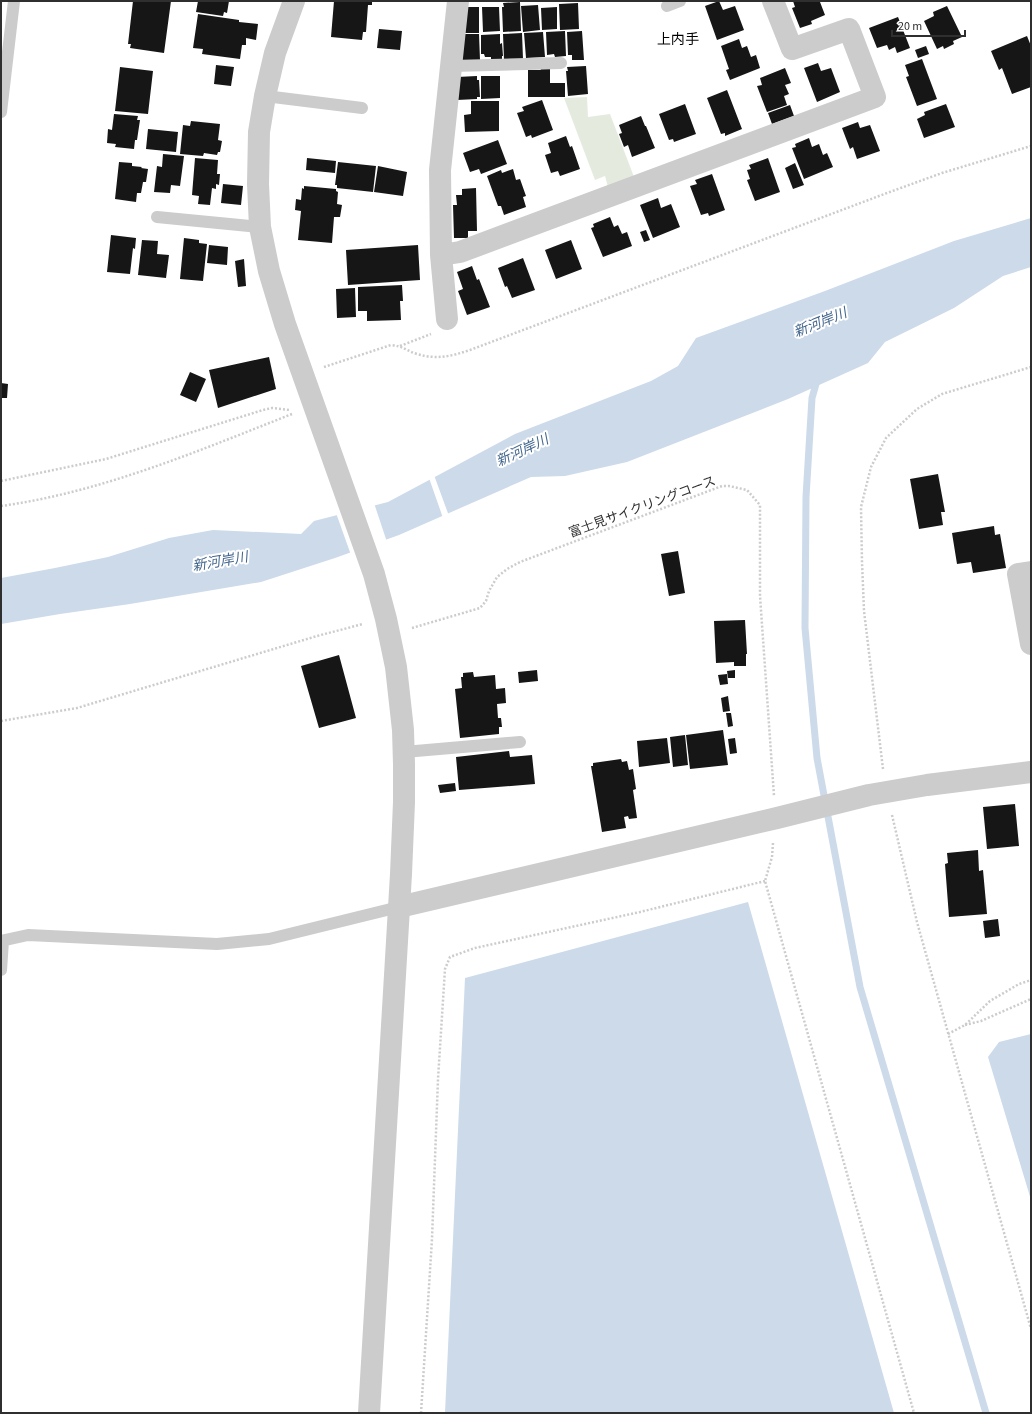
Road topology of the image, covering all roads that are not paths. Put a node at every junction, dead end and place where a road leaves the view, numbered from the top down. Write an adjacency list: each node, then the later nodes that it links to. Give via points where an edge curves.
1 (14, 1): 11 (lane)
2 (294, 1): 9 (street, via 275,54)
3 (458, 1): 8 (street)
4 (680, 1): 6 (lane)
5 (773, 1): 14 (street, via 792,49 849,29 875,97 460,252)
6 (667, 6)
7 (561, 63): 8 (lane)
8 (452, 66): 14 (street, via 440,170)
9 (265, 96): 10 (lane); 13 (street, via 259,139)
10 (362, 108)
11 (1, 112)
12 (157, 217): 13 (lane)
13 (260, 227): 19 (street, via 269,271 285,324 374,574 376,615 386,618 396,667)
14 (441, 255): 15 (street)
15 (447, 319)
16 (1031, 572): 17 (street, via 1018,574)
17 (1031, 644)
18 (520, 742): 19 (lane)
19 (404, 752): 21 (street)
20 (1031, 772): 21 (street, via 928,785 880,787 779,817)
21 (399, 907): 22 (lane, via 269,939 217,944 28,935); 24 (street)
22 (2, 941): 23 (lane)
23 (1, 970)
24 (369, 1413)

